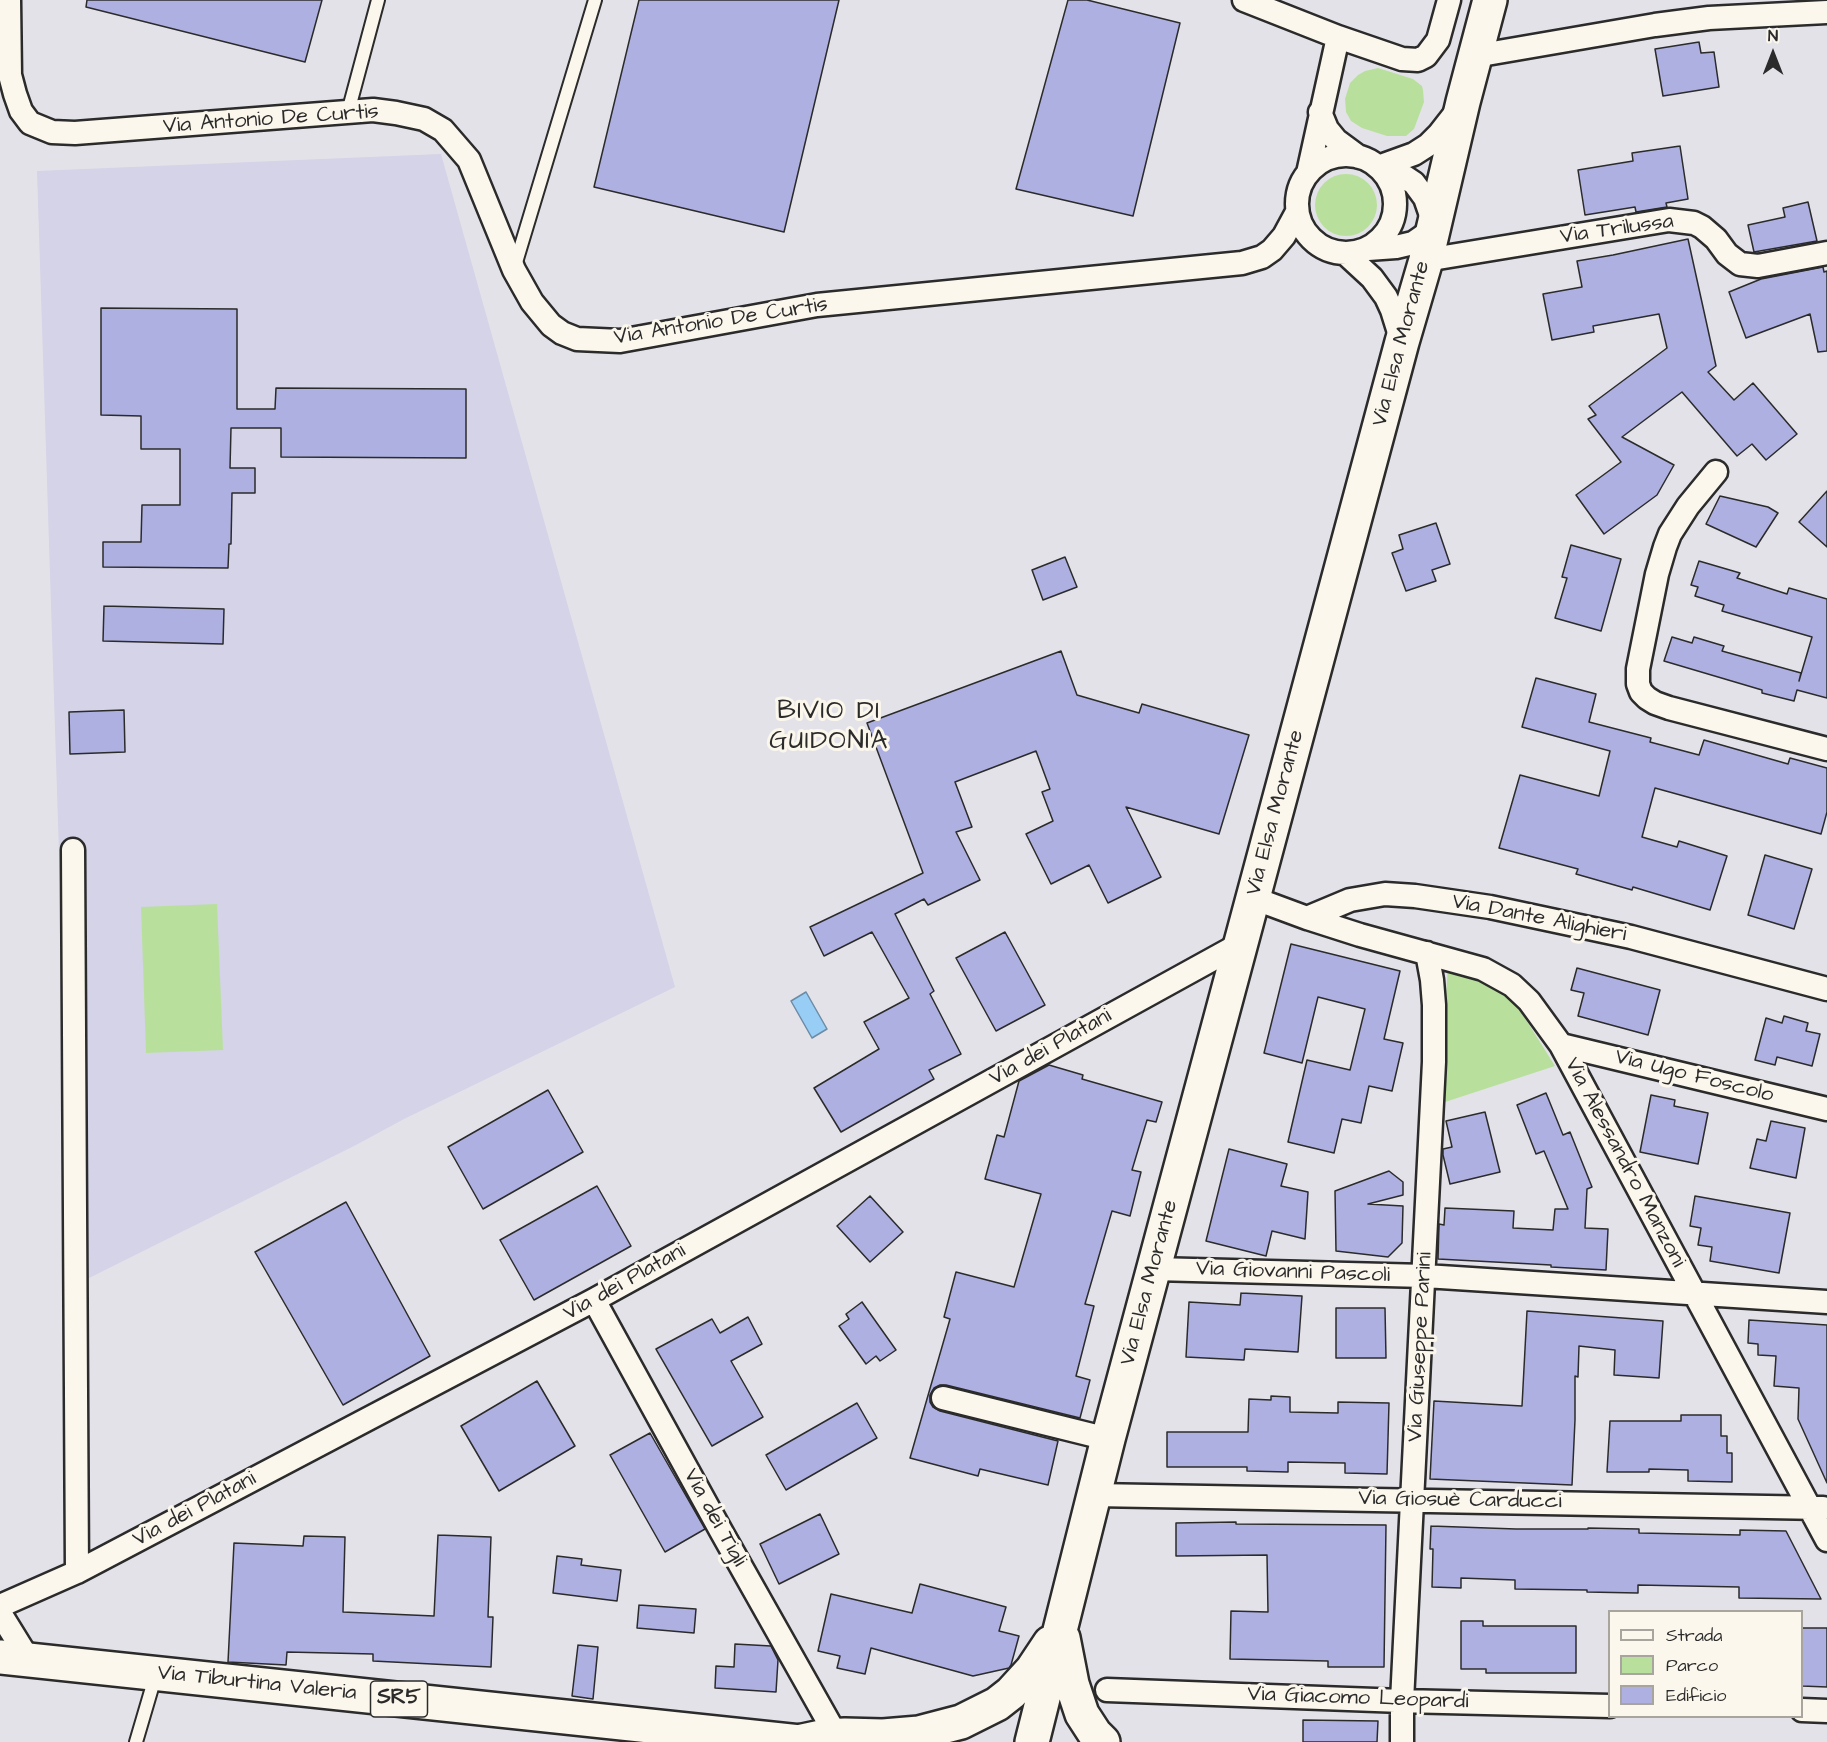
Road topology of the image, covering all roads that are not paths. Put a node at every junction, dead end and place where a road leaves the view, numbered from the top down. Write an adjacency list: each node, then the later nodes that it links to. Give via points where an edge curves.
1 (9, 0): 11 (street, Via Antonio De Curtis, via 10,75 21,111 30,123 52,132)
2 (378, 0): 11 (lane)
3 (595, 0): 20 (lane)
4 (1244, 0): 8 (street)
5 (1449, 0): 8 (street, via 1438,40 1418,60 1402,59)
6 (1490, 0): 9 (street, Via Elsa Morante)
7 (1827, 12): 9 (street, via 1709,18)
8 (1338, 38): 12 (street)
9 (1475, 56): 10 (street, Via Elsa Morante)
10 (1463, 102): 13 (street, via 1439,135 1414,154); 16 (street, Via Elsa Morante)
11 (348, 112): 20 (street, Via Antonio De Curtis, via 396,113 424,119 443,130 469,160)
12 (1320, 112): 13 (street, via 1331,134); 14 (street)
13 (1368, 162): 14 (street, via 1345,155 1318,163); 16 (street, via 1414,183 1425,198); 17 (street, via 1388,179 1395,211 1381,239)
14 (1308, 173): 15 (street, via 1300,185)
15 (1297, 212): 17 (street, via 1301,225 1319,246 1332,252); 20 (street, Via Antonio De Curtis, via 1272,250 1242,263 817,305 620,341 577,339 551,326)
16 (1434, 224): 17 (street, via 1413,243); 19 (street, Via Elsa Morante)
17 (1357, 251): 21 (street, via 1386,297)
18 (1827, 253): 19 (street, Via Trilussa, via 1758,266 1740,264 1702,227 1669,220)
19 (1426, 260): 21 (street, Via Elsa Morante)
20 (514, 270)
21 (1402, 342): 25 (street, Via Elsa Morante)
22 (1716, 472): 23 (street, via 1688,506 1665,547 1638,669 1641,692 1670,708)
23 (1827, 749)
24 (74, 850): 43 (street)
25 (1253, 898): 26 (street); 27 (street, Via Elsa Morante)
26 (1307, 918): 28 (street, Via Alessandro Manzoni); 29 (street, Via Dante Alighieri, via 1364,896 1415,896 1612,932)
27 (1242, 943): 32 (street, Via Elsa Morante); 35 (street, Via dei Platani)
28 (1427, 953): 30 (street, Via Alessandro Manzoni, via 1483,969 1512,986); 33 (street, Via Giuseppe Parini, via 1433,993 1434,1062)
29 (1827, 989)
30 (1561, 1045): 31 (street, Via Ugo Foscolo); 34 (street, Via Alessandro Manzoni)
31 (1827, 1109)
32 (1154, 1269): 33 (street, Via Giovanni Pascoli); 38 (street, Via Elsa Morante)
33 (1425, 1276): 34 (street, Via Giovanni Pascoli); 40 (street, Via Giuseppe Parini)
34 (1695, 1293): 36 (street, Via Giovanni Pascoli); 41 (street, Via Alessandro Manzoni)
35 (594, 1300): 43 (street, Via dei Platani); 54 (street, Via dei Tigli)
36 (1827, 1302)
37 (944, 1398): 38 (street)
38 (1108, 1439): 39 (street, Via Elsa Morante)
39 (1094, 1495): 40 (street, Via Giosuè Carducci); 46 (street, Via Elsa Morante)
40 (1413, 1500): 41 (street, Via Giosuè Carducci); 50 (street, Via Giuseppe Parini)
41 (1818, 1508): 42 (street, Via Alessandro Manzoni)
42 (1827, 1540)
43 (77, 1572): 44 (street, Via dei Platani)
44 (0, 1606)
45 (0, 1613): 47 (street)
46 (1061, 1627): 54 (street, Via Elsa Morante, via 1019,1686 978,1714 919,1733); 57 (street, Via Elsa Morante); 58 (street, Via Elsa Morante, via 1076,1698 1088,1724)
47 (14, 1659): 48 (street, Via Tiburtina Valeria / SR5)
48 (156, 1674): 55 (lane); 56 (street, Via Tiburtina Valeria / SR5)
49 (1107, 1690): 50 (street, Via Giacomo Leopardi)
50 (1402, 1701): 51 (street, Via Giacomo Leopardi); 59 (street, Via Giuseppe Parini)
51 (1608, 1706)
52 (1803, 1710): 53 (street)
53 (1827, 1711)
54 (836, 1736): 56 (street, Via Elsa Morante)
55 (136, 1742)
56 (799, 1742)
57 (1032, 1742)
58 (1103, 1742)
59 (1402, 1742)

